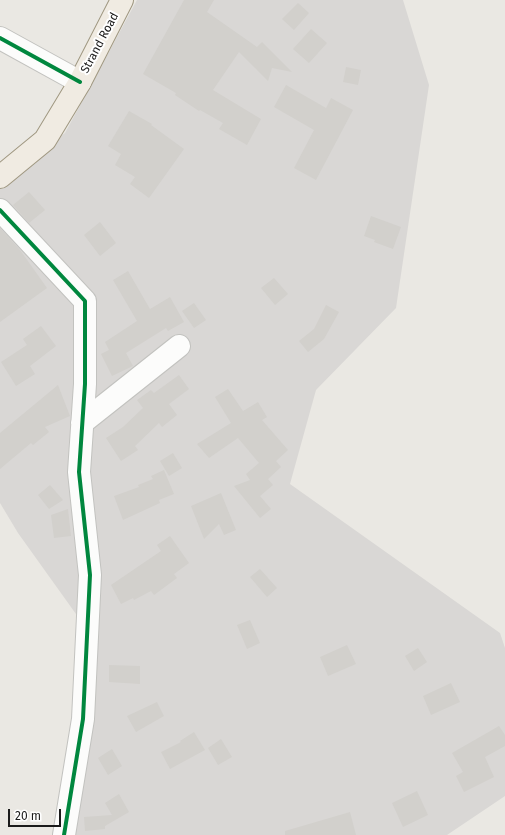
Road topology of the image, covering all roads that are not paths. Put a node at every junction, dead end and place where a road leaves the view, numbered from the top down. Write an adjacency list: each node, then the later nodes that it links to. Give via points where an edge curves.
1 (122, 0): 3 (main road, Strand Road)
2 (0, 38): 3 (street)
3 (80, 82): 4 (main road, Strand Road, via 46,140)
4 (0, 176)
5 (0, 210): 7 (street, via 85,300 85,384)
6 (179, 346): 7 (street)
7 (82, 423): 8 (street, via 79,472 90,575 83,719)
8 (64, 835)

